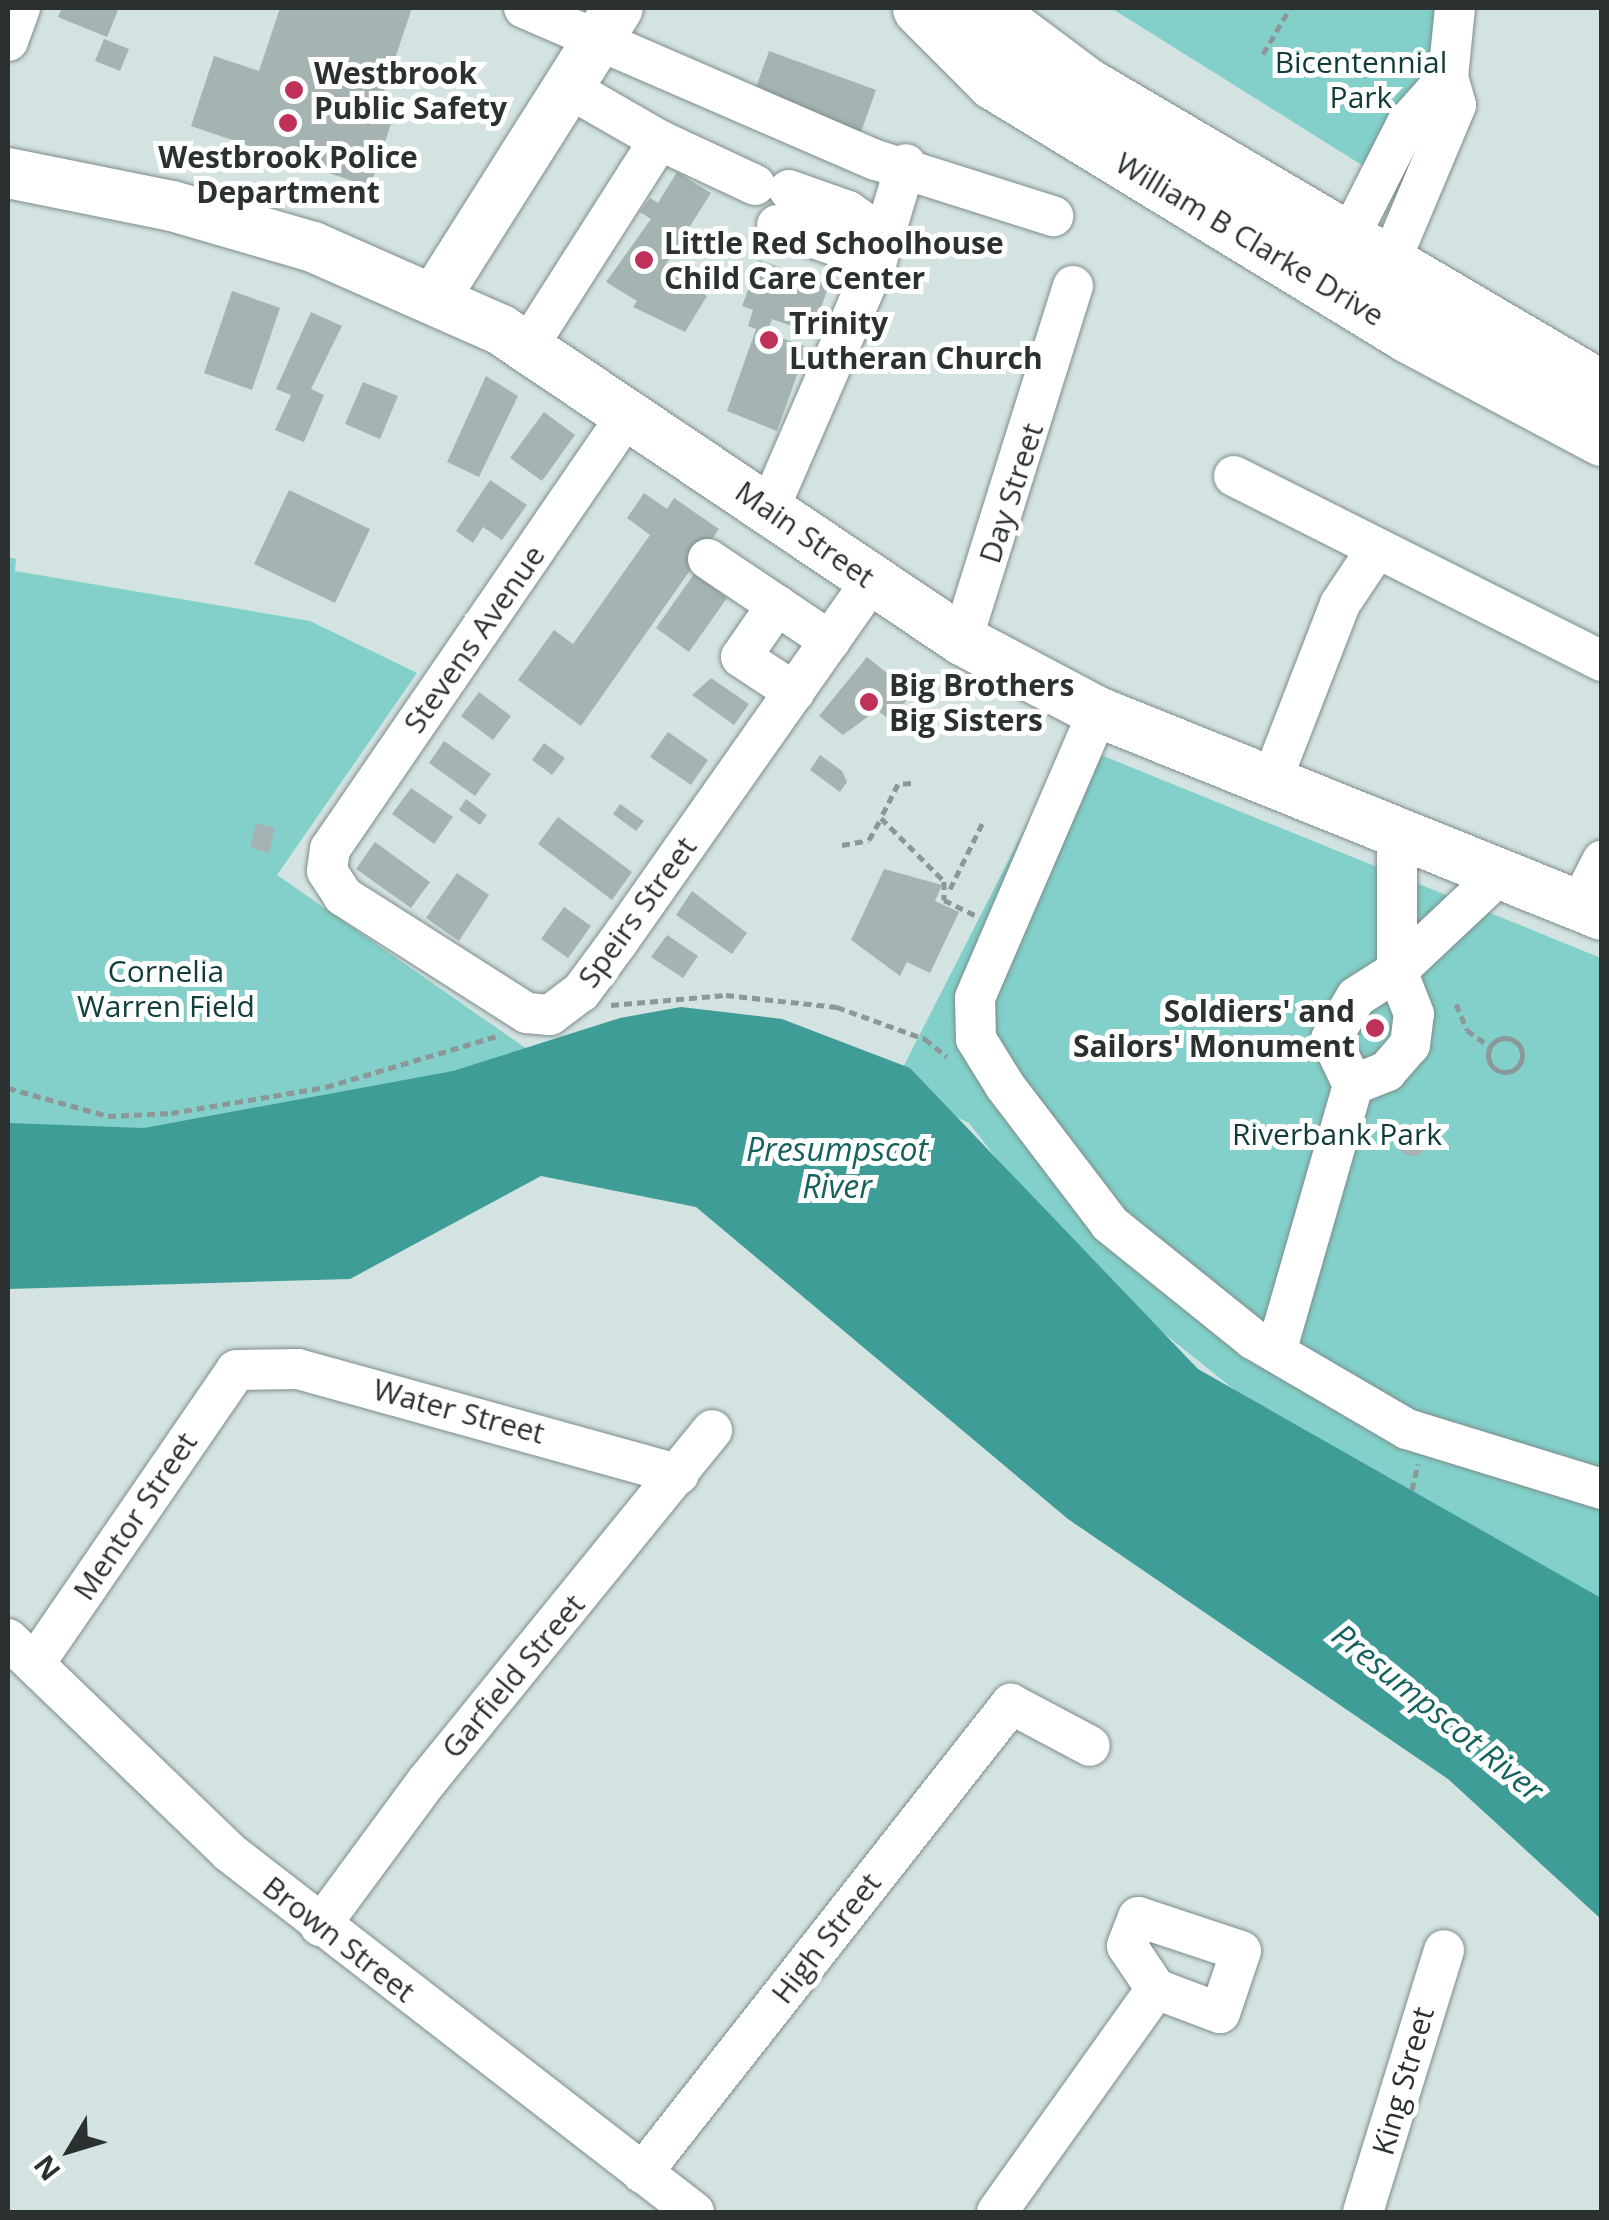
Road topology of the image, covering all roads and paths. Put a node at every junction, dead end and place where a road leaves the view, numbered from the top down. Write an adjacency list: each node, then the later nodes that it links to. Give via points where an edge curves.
1 (20, 8): 8 (street)
2 (524, 8): 7 (street)
3 (920, 8): 16 (highway, William B Clarke Drive, via 994,82)
4 (983, 8): 16 (highway, William B Clarke Drive)
5 (1290, 8): 9 (path)
6 (1455, 8): 16 (street, via 1448,77 1456,105)
7 (606, 23): 10 (main road); 12 (street, via 876,160)
8 (8, 40)
9 (1263, 54)
10 (565, 86): 11 (street); 18 (main road)
11 (659, 140): 15 (street); 19 (street)
12 (906, 164): 14 (street); 15 (street)
13 (8, 173): 18 (main road, Main Street, via 172,206 313,247)
14 (1052, 216)
15 (881, 249): 24 (street)
16 (1357, 276): 20 (highway, William B Clarke Drive); 22 (highway, William B Clarke Drive)
17 (1073, 286): 30 (street, Day Street)
18 (434, 299): 19 (main road, Main Street)
19 (528, 346): 21 (main road, Main Street)
20 (1602, 388)
21 (630, 410): 24 (main road, Main Street); 47 (street, Stevens Avenue, via 330,849 327,872 343,896 526,1012)
22 (1602, 438)
23 (1234, 476): 25 (street)
24 (769, 509): 27 (main road, Main Street)
25 (1374, 553): 31 (street); 34 (street, via 1340,604)
26 (708, 559): 28 (street)
27 (872, 580): 29 (street, Speirs Street); 30 (main road, Main Street)
28 (776, 605): 29 (street); 32 (street, via 740,657)
29 (830, 640): 32 (street, Speirs Street)
30 (962, 640): 33 (main road, Main Street)
31 (1602, 661)
32 (794, 692): 47 (street, Speirs Street, via 581,992)
33 (1098, 712): 34 (main road, Main Street); 52 (street, via 975,998 976,1039 1110,1224)
34 (1271, 782): 38 (main road, Main Street)
35 (911, 784): 36 (path, via 898,784)
36 (881, 818): 39 (path, via 869,840); 42 (path)
37 (984, 820): 42 (path)
38 (1397, 833): 41 (main road, Main Street); 45 (street)
39 (842, 845)
40 (1602, 862): 44 (street)
41 (1500, 874): 44 (main road, Main Street); 45 (street)
42 (950, 890): 43 (path)
43 (944, 900)
44 (1590, 911)
45 (1397, 971): 50 (street, via 1356,996 1331,1039); 50 (street, via 1414,1014 1410,1045 1387,1071)
46 (1456, 1004): 48 (path, via 1467,1030)
47 (550, 1015): 49 (path, via 726,996 837,1007 925,1039); 51 (path, via 326,1087 171,1113 108,1116)
48 (1489, 1046): 48 (path, via 1494,1070 1518,1068 1522,1053 1513,1039)
49 (955, 1063)
50 (1353, 1085): 52 (street)
51 (8, 1088)
52 (1276, 1352): 58 (street, via 1407,1429)
53 (236, 1370): 56 (street, Water Street, via 298,1369); 59 (street, Mentor Street)
54 (712, 1430): 56 (street, Garfield Street)
55 (1420, 1459): 57 (path)
56 (680, 1475): 61 (street, Garfield Street, via 427,1780)
57 (1412, 1490)
58 (1602, 1490)
59 (21, 1651): 61 (street, Brown Street, via 173,1802)
60 (1090, 1746): 64 (street, High Street, via 1011,1704)
61 (320, 1926): 64 (street, Brown Street)
62 (1444, 1950): 67 (street, King Street)
63 (1146, 2005): 66 (street)
64 (642, 2174): 65 (street, Brown Street)
65 (694, 2212)
66 (997, 2212)
67 (1363, 2212)

